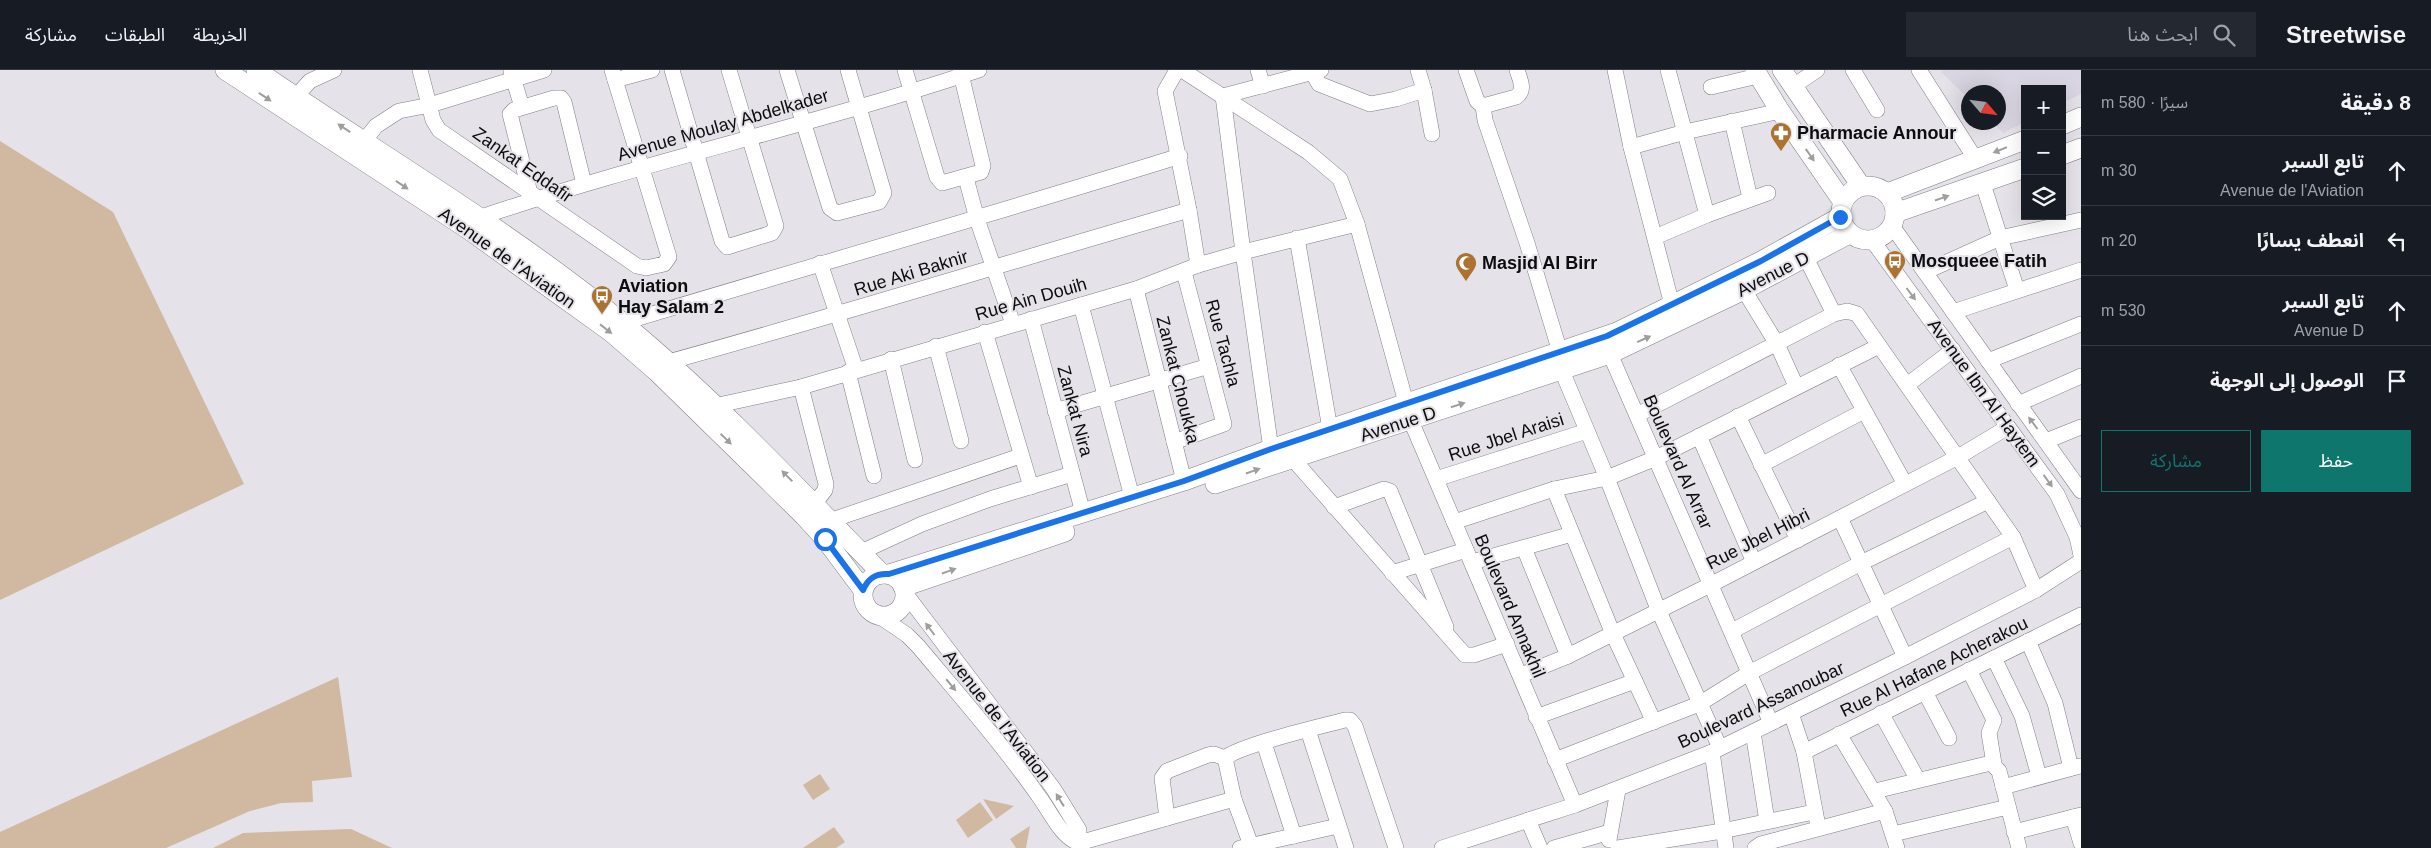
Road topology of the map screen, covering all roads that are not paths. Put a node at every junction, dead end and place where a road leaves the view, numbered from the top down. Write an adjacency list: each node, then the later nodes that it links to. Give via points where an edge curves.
1 (224, 70): 36 (main road, Avenue de l'Aviation, one-way to 36)
2 (256, 70): 36 (main road, Avenue de l'Aviation)
3 (420, 70): 37 (street, Zankat Eddafir)
4 (544, 70): 28 (street)
5 (652, 70): 29 (street)
6 (672, 70): 54 (street)
7 (729, 70): 49 (street)
8 (787, 70): 44 (street)
9 (848, 70): 39 (street)
10 (905, 70): 34 (street)
11 (979, 70): 26 (street, Avenue Moulay Abdelkader)
12 (1177, 70): 56 (street, Rue Tachla, via 1165,92)
13 (1182, 70): 35 (street, Boulevard Annakhil)
14 (1258, 70): 30 (street)
15 (1418, 70): 33 (street)
16 (1466, 70): 38 (street, via 1477,101)
17 (1517, 70): 38 (street, via 1521,94)
18 (1615, 70): 52 (street)
19 (1668, 70): 47 (street)
20 (1782, 70): 32 (main road)
21 (1817, 70): 32 (street)
22 (1853, 70): 41 (street)
23 (1919, 70): 57 (street)
24 (330, 71): 36 (street, via 310,81)
25 (1315, 71): 30 (street); 33 (street, via 1319,84 1370,104)
26 (960, 73): 34 (street, Avenue Moulay Abdelkader); 60 (street, via 983,166 981,172)
27 (1757, 73): 31 (street); 42 (main road)
28 (512, 74): 37 (street); 40 (street)
29 (614, 75): 58 (street)
30 (1263, 86): 35 (street)
31 (1711, 87)
32 (1792, 87): 63 (main road)
33 (1424, 90): 48 (street)
34 (911, 91): 39 (street, Avenue Moulay Abdelkader); 60 (street, via 936,177 942,183)
35 (1223, 96): 75 (street, Boulevard Annakhil, via 1335,172); 81 (street)
36 (289, 103): 51 (main road, Avenue de l'Aviation)
37 (430, 105): 51 (street, via 391,115 376,126); 66 (street, Zankat Eddafir, via 439,130)
38 (1483, 106): 107 (street)
39 (858, 107): 44 (street, Avenue Moulay Abdelkader); 44 (street, via 882,187 883,196 879,202 839,212 830,208)
40 (522, 108): 61 (street, via 558,98 563,100); 66 (street, via 511,112 510,116)
41 (1877, 110)
42 (1780, 111): 45 (street); 68 (main road, one-way to 68)
43 (2081, 117): 46 (main road)
44 (803, 122): 49 (street, Avenue Moulay Abdelkader)
45 (1732, 122): 47 (street); 67 (street)
46 (2066, 123)
47 (1684, 132): 52 (street); 70 (street)
48 (1432, 134)
49 (751, 138): 54 (street, Avenue Moulay Abdelkader); 54 (street, via 776,228 730,246 725,246 722,241)
50 (2021, 142): 57 (main road, one-way to 57)
51 (360, 147): 71 (main road, Avenue de l'Aviation); 173 (main road, Avenue de l'Aviation, one-way to 173, via 612,333 657,372 804,516)
52 (1632, 147): 77 (street)
53 (2081, 148): 55 (main road)
54 (697, 153): 58 (street, Avenue Moulay Abdelkader)
55 (2066, 154)
56 (1180, 156): 69 (street, Rue Tachla); 72 (street)
57 (1976, 160): 65 (main road)
58 (642, 167): 61 (street, Avenue Moulay Abdelkader); 66 (street, Zankat Eddafir, via 669,258 664,264 646,268 637,266)
59 (2021, 170): 62 (main road)
60 (966, 178): 72 (street)
61 (584, 184): 66 (street, Avenue Moulay Abdelkader)
62 (1983, 184): 73 (main road, one-way to 62); 79 (street)
63 (1861, 186): 65 (main road); 68 (main road, via 1847,195)
64 (1768, 193): 67 (street)
65 (1887, 193): 73 (main road, via 1894,206)
66 (533, 196): 71 (street, Avenue Moulay Abdelkader)
67 (1750, 198): 70 (street)
68 (1842, 209): 76 (main road); 92 (main road, Avenue D, via 1761,261)
69 (1189, 210): 84 (street, Rue Aki Baknir); 85 (street, Rue Tachla)
70 (1707, 215): 77 (street)
71 (478, 218): 97 (main road, Avenue de l'Aviation)
72 (977, 219): 83 (street); 84 (street)
73 (1894, 220): 80 (main road, via 1887,233); 87 (street, Avenue Ibn Al Haytem)
74 (2081, 220): 79 (street)
75 (1357, 224): 78 (street, Rue Ain Douih); 123 (street, Boulevard Annakhil)
76 (1849, 234): 80 (main road); 82 (main road, Avenue D)
77 (1655, 237): 92 (street)
78 (1297, 238): 81 (street, Rue Ain Douih); 128 (street)
79 (2000, 238): 87 (street); 90 (street)
80 (1872, 240): 104 (street, Avenue Ibn Al Haytem, one-way to 104)
81 (1243, 252): 85 (street, Rue Ain Douih); 134 (street)
82 (1806, 258): 89 (main road, Avenue D); 94 (street)
83 (820, 263): 95 (street); 97 (street)
84 (995, 266): 95 (street, Rue Aki Baknir); 98 (street)
85 (1191, 268): 88 (street, Rue Ain Douih); 111 (street, Rue Tachla)
86 (2081, 270): 90 (street)
87 (1925, 272): 93 (street, Avenue Ibn Al Haytem)
88 (1136, 289): 91 (street, Rue Ain Douih); 114 (street, Zankat Choukka)
89 (1744, 290): 101 (street); 105 (main road, Avenue D, one-way to 89)
90 (2017, 290): 93 (street)
91 (1081, 304): 96 (street, Rue Ain Douih); 118 (street)
92 (1672, 305): 107 (main road, Avenue D)
93 (1953, 312): 108 (street, Avenue Ibn Al Haytem)
94 (1834, 314): 101 (street); 103 (street, via 1847,311 1857,314)
95 (838, 315): 109 (street, Rue Aki Baknir); 112 (street)
96 (1031, 319): 98 (street, Rue Ain Douih); 121 (street, Zankat Nira)
97 (622, 323): 109 (main road, Avenue de l'Aviation)
98 (1013, 324): 100 (street, Rue Ain Douih)
99 (2081, 324): 108 (street)
100 (985, 332): 102 (street, Rue Ain Douih); 135 (street)
101 (1777, 344): 117 (street); 124 (street)
102 (936, 346): 106 (street, Rue Ain Douih); 131 (street)
103 (1879, 346): 110 (street); 115 (street)
104 (1953, 350): 115 (street); 126 (street, Avenue Ibn Al Haytem)
105 (1610, 354): 107 (main road, Avenue D); 124 (street, Boulevard Al Arrar)
106 (891, 359): 112 (street, Rue Ain Douih); 139 (street)
107 (1561, 361): 123 (main road, Avenue D); 129 (street)
108 (1988, 361): 119 (street, Avenue Ibn Al Haytem)
109 (668, 362): 120 (main road, Avenue de l'Aviation)
110 (1839, 365): 117 (street); 122 (street)
111 (1209, 366): 114 (street); 133 (street, Rue Tachla, via 1224,424)
112 (852, 371): 116 (street, Rue Ain Douih); 143 (street)
113 (2081, 376): 119 (street)
114 (1157, 381): 118 (street); 133 (street, Zankat Choukka)
115 (1907, 385): 136 (street)
116 (800, 386): 120 (street, Rue Ain Douih); 153 (street, via 826,484)
117 (1796, 386): 125 (street)
118 (1106, 396): 121 (street); 151 (street)
119 (2018, 404): 132 (street, Avenue Ibn Al Haytem, one-way to 119)
120 (714, 406): 153 (main road, Avenue de l'Aviation, one-way to 120)
121 (1055, 411): 141 (street, Zankat Nira)
122 (1864, 411): 140 (street); 147 (street)
123 (1409, 412): 128 (main road, Avenue D); 137 (main road, Avenue D); 145 (street, Boulevard Annakhil)
124 (1637, 415): 138 (street, Boulevard Al Arrar)
125 (1738, 416): 130 (street); 140 (street)
126 (2008, 427): 136 (street, Rue Jbel Hibri); 164 (street, Avenue Ibn Al Haytem, one-way to 164, via 2057,494)
127 (2081, 427): 132 (street)
128 (1330, 429): 134 (main road, Avenue D)
129 (1587, 431): 144 (street); 145 (street, Rue Jbel Araisi)
130 (1699, 436): 138 (street); 167 (street)
131 (961, 441)
132 (2046, 441): 142 (street, Avenue Ibn Al Haytem)
133 (1174, 442): 146 (street, Zankat Choukka)
134 (1271, 449): 146 (main road, Avenue D)
135 (1020, 456): 148 (street); 157 (street)
136 (1958, 457): 147 (street, Rue Jbel Hibri); 152 (street)
137 (1292, 458): 154 (street); 174 (main road, Avenue D, one-way to 137)
138 (1656, 458): 144 (street); 172 (street, Boulevard Al Arrar)
139 (915, 460)
140 (1761, 465): 161 (street)
141 (1072, 474): 148 (street); 155 (street, Zankat Nira)
142 (2076, 474): 150 (street, Avenue Ibn Al Haytem)
143 (874, 476)
144 (1608, 478): 149 (street); 177 (street)
145 (1436, 479): 158 (street, Boulevard Annakhil)
146 (1184, 481): 151 (main road, Avenue D)
147 (1905, 484): 156 (street, Rue Jbel Hibri)
148 (1031, 487): 163 (street, via 922,524)
149 (1554, 490): 158 (street); 159 (street)
150 (2081, 491)
151 (1132, 497): 155 (main road, Avenue D)
152 (1988, 502): 160 (street); 168 (street)
153 (815, 503): 157 (main road, Avenue de l'Aviation)
154 (1334, 507): 169 (street, via 1388,490); 170 (street)
155 (1083, 513): 171 (main road, Avenue D)
156 (1840, 518): 161 (street, Rue Jbel Hibri); 168 (street)
157 (832, 520): 163 (main road, Avenue de l'Aviation)
158 (1454, 522): 165 (street, Boulevard Annakhil)
159 (1572, 534): 162 (street); 181 (street)
160 (2013, 537): 175 (street); 176 (street)
161 (1798, 540): 167 (street, Rue Jbel Hibri)
162 (1524, 548): 165 (street); 185 (street)
163 (861, 552): 171 (main road, Avenue de l'Aviation)
164 (2081, 555)
165 (1469, 556): 169 (street); 184 (street, Boulevard Annakhil)
166 (2081, 561): 175 (street, Boulevard Assanoubar)
167 (1754, 562): 172 (street, Rue Jbel Hibri)
168 (1861, 563): 176 (street); 180 (street)
169 (1421, 564): 170 (street); 182 (street)
170 (1392, 573): 182 (street)
171 (885, 574): 173 (main road, via 870,579); 174 (main road, via 900,581)
172 (1712, 584): 177 (street, Rue Jbel Hibri); 180 (street, Boulevard Al Arrar)
173 (863, 590): 179 (main road, via 864,603)
174 (904, 590): 179 (main road, via 902,606 897,611); 233 (street, Avenue de l'Aviation, one-way to 174, via 1079,830 1053,788)
175 (2036, 590): 186 (street, Boulevard Assanoubar)
176 (1879, 604): 186 (street); 189 (street)
177 (1658, 609): 181 (street, Rue Jbel Hibri); 193 (street)
178 (2081, 615): 183 (street, Rue Al Hafane Acherakou)
179 (879, 616): 233 (street, Avenue de l'Aviation, one-way to 233, via 918,646 983,724 1068,838)
180 (1732, 631): 189 (street, Boulevard Al Arrar)
181 (1613, 634): 185 (street, Rue Jbel Hibri); 191 (street)
182 (1449, 636): 184 (street, via 1469,656)
183 (2028, 641): 187 (street, Rue Al Hafane Acherakou); 209 (street, via 2055,703)
184 (1507, 644): 190 (street, Boulevard Annakhil)
185 (1568, 656): 190 (street, Rue Jbel Hibri)
186 (1905, 657): 194 (street, Boulevard Assanoubar)
187 (1994, 658): 188 (street, Rue Al Hafane Acherakou); 210 (street, via 2022,716)
188 (1969, 670): 192 (street, Rue Al Hafane Acherakou); 208 (street, via 1994,720 1989,733)
189 (1749, 673): 193 (street); 198 (street, Boulevard Al Arrar)
190 (1521, 675): 196 (street, Boulevard Annakhil)
191 (1635, 680): 196 (street); 197 (street)
192 (1925, 692): 195 (street, Rue Al Hafane Acherakou); 202 (street)
193 (1699, 704): 197 (street); 204 (street)
194 (1791, 713): 198 (street, Boulevard Assanoubar); 205 (street)
195 (1882, 713): 201 (street, Rue Al Hafane Acherakou); 211 (street)
196 (1536, 717): 207 (street, Boulevard Annakhil)
197 (1654, 722): 207 (street)
198 (1771, 724): 200 (street, Boulevard Assanoubar)
199 (1308, 730): 203 (street); 224 (street); 237 (street, via 1346,720 1354,723)
200 (1753, 732): 204 (street, Boulevard Assanoubar); 223 (street)
201 (1839, 734): 205 (street, Rue Al Hafane Acherakou); 214 (street)
202 (1949, 738)
203 (1264, 743): 206 (street); 229 (street)
204 (1716, 750): 213 (street, Boulevard Assanoubar); 226 (street)
205 (1804, 752): 219 (street)
206 (1225, 758): 215 (street); 221 (street, via 1208,755 1167,771 1162,778)
207 (1555, 760): 216 (street, Boulevard Annakhil)
208 (1994, 764): 211 (street, via 1985,763); 212 (street)
209 (2076, 767): 210 (street)
210 (2039, 776): 212 (street)
211 (1918, 780): 214 (street)
212 (2003, 787): 217 (street)
213 (1618, 790): 216 (street, Boulevard Assanoubar); 227 (street)
214 (1875, 792): 218 (street)
215 (1234, 799): 221 (street); 235 (street)
216 (1575, 805): 222 (street, Boulevard Assanoubar)
217 (2008, 807): 228 (street); 231 (street)
218 (1885, 811): 225 (street); 231 (street)
219 (1814, 812): 223 (street); 225 (street)
220 (2077, 816): 228 (street); 232 (street)
221 (1167, 818): 233 (street)
222 (1528, 820): 230 (street, Boulevard Assanoubar); 239 (street)
223 (1767, 821): 226 (street)
224 (1338, 826): 229 (street); 236 (street)
225 (1820, 829): 244 (street)
226 (1722, 831): 234 (street); 243 (street)
227 (1610, 832): 240 (street); 241 (street)
228 (2014, 832): 245 (street)
229 (1294, 836): 235 (street)
230 (1485, 841): 238 (street, Boulevard Assanoubar)
231 (1895, 841)
232 (2081, 843)
233 (1081, 846)
234 (1654, 846): 242 (street)
235 (1248, 847)
236 (1346, 848)
237 (1396, 848)
238 (1442, 848)
239 (1540, 848)
240 (1554, 848)
241 (1608, 848)
242 (1618, 848)
243 (1726, 848)
244 (1755, 848)
245 (2018, 848)

